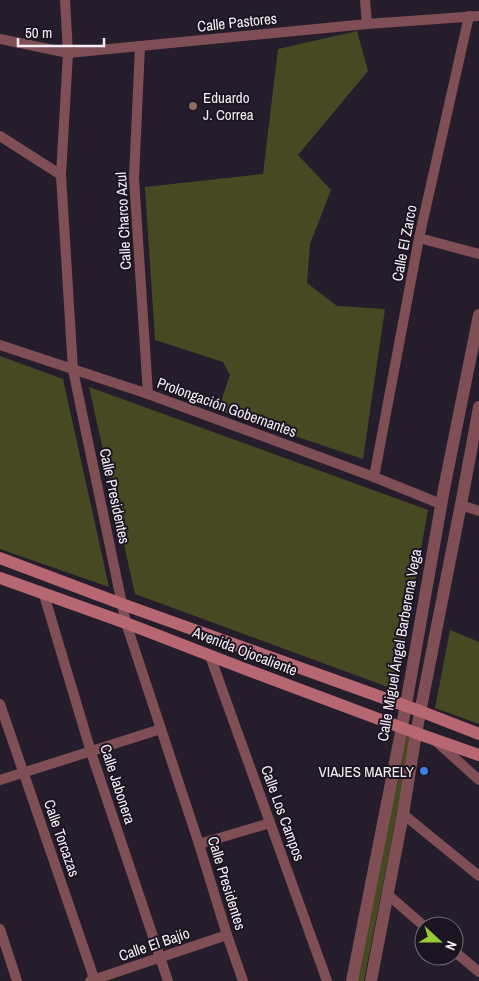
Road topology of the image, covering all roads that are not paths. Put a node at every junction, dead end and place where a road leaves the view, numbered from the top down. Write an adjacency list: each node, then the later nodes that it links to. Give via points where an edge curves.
1 (65, 0): 7 (street, Calle Presidentes)
2 (365, 0): 4 (street)
3 (474, 16): 4 (street, Calle Pastores); 10 (street, Calle El Zarco)
4 (367, 24): 6 (street, Calle Pastores)
5 (0, 39): 7 (street, Calle Pastores)
6 (140, 46): 7 (street, Calle Pastores); 15 (street, Calle Charco Azul, via 134,178)
7 (68, 53): 9 (street, Calle Presidentes)
8 (0, 136): 9 (street)
9 (61, 175): 14 (street, Calle Presidentes)
10 (419, 238): 11 (street); 17 (street, Calle El Zarco)
11 (479, 254)
12 (479, 315): 18 (street, Calle Miguel Ángel Barberena Vega)
13 (0, 346): 14 (street, Prolongación Gobernantes)
14 (73, 370): 15 (street, Prolongación Gobernantes); 24 (street, Calle Presidentes)
15 (148, 394): 17 (street, Prolongación Gobernantes)
16 (479, 407): 19 (street)
17 (374, 477): 18 (street, Prolongación Gobernantes)
18 (441, 504): 28 (street, Calle Miguel Ángel Barberena Vega)
19 (461, 505): 20 (street); 29 (street)
20 (479, 511)
21 (0, 558): 24 (main road, Avenida Ojocaliente)
22 (0, 578): 23 (main road, Avenida Ojocaliente)
23 (44, 595): 25 (main road, Avenida Ojocaliente); 35 (street, Calle Jabonera)
24 (122, 604): 25 (street, Calle Presidentes); 28 (main road, Avenida Ojocaliente)
25 (126, 623): 26 (main road, Avenida Ojocaliente); 31 (street, Calle Presidentes)
26 (210, 656): 30 (main road, Avenida Ojocaliente); 41 (street, Calle Los Campos)
27 (0, 704): 37 (street, Calle Torcazas)
28 (405, 706): 29 (main road, Avenida Ojocaliente); 30 (street, Calle Miguel Ángel Barberena Vega)
29 (420, 711): 32 (street); 33 (main road, Avenida Ojocaliente)
30 (402, 727): 32 (main road, Avenida Ojocaliente); 57 (street, Calle Miguel Ángel Barberena Vega)
31 (161, 729): 35 (street); 42 (street, Calle Presidentes)
32 (416, 732): 34 (main road, Avenida Ojocaliente); 40 (street)
33 (479, 734)
34 (432, 738): 36 (main road, Avenida Ojocaliente); 39 (street)
35 (91, 752): 37 (street); 48 (street, Calle Jabonera)
36 (479, 754)
37 (24, 772): 38 (street); 52 (street, Calle Torcazas)
38 (0, 780)
39 (479, 780)
40 (403, 814): 43 (street); 44 (street)
41 (270, 823): 42 (street); 56 (street, Calle Los Campos)
42 (199, 844): 47 (street, Calle Presidentes)
43 (479, 876)
44 (387, 894): 45 (street); 51 (street)
45 (414, 917)
46 (0, 929): 53 (street)
47 (227, 935): 48 (street, Calle El Bajío); 55 (street, Calle Presidentes)
48 (161, 958): 52 (street, Calle El Bajío); 54 (street, Calle Jabonera)
49 (464, 959): 50 (street)
50 (479, 972)
51 (373, 979)
52 (93, 980)
53 (17, 981)
54 (168, 981)
55 (243, 981)
56 (327, 981)
57 (352, 981)

